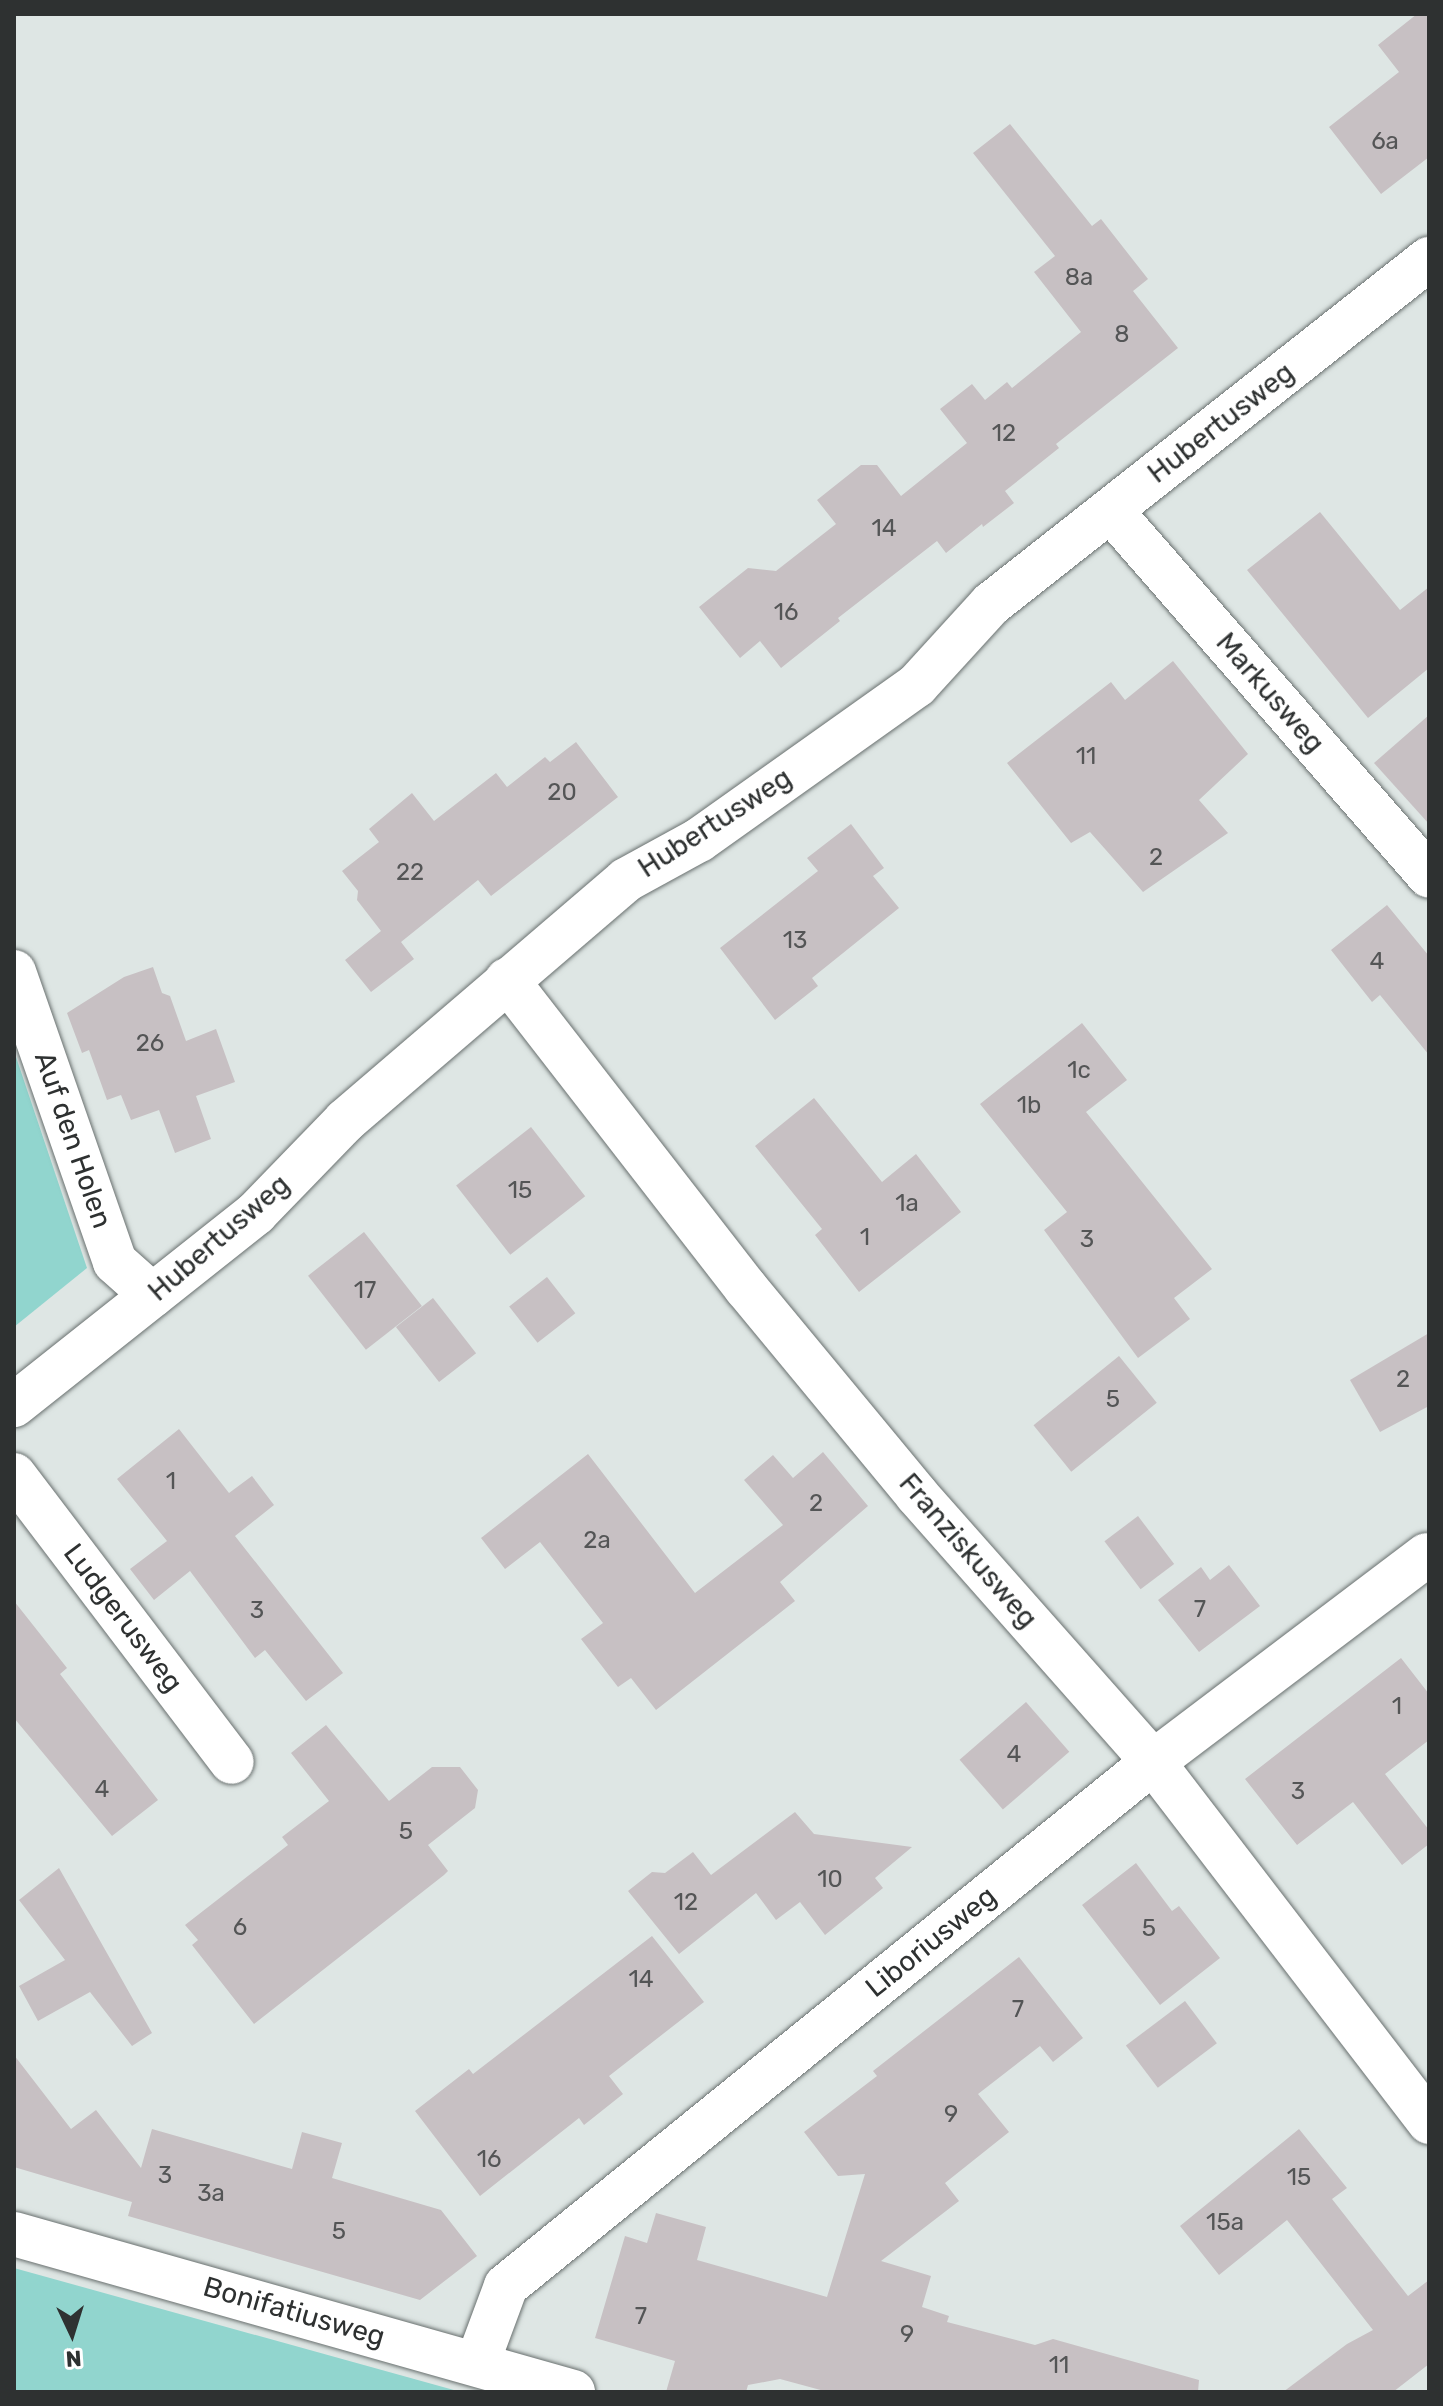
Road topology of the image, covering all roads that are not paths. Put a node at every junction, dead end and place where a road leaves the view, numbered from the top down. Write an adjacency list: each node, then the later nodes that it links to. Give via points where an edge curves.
1 (1429, 259): 2 (street, Hubertusweg)
2 (1111, 511): 3 (street, Markusweg); 5 (street, Hubertusweg, via 991,604 917,685 699,840 626,880)
3 (1429, 876)
4 (14, 972): 6 (street, Auf den Holen, via 115,1262)
5 (507, 980): 6 (street, Hubertusweg, via 345,1121 256,1213); 11 (street, Franziskusweg, via 754,1298 917,1495)
6 (152, 1295): 7 (street, Hubertusweg)
7 (14, 1405)
8 (14, 1475): 10 (street, Ludgerusweg)
9 (1427, 1555): 11 (street, Liboriusweg)
10 (232, 1762)
11 (1153, 1762): 12 (street, Franziskusweg); 14 (street, Liboriusweg, via 506,2286)
12 (1429, 2122)
13 (14, 2234): 14 (street, Bonifatiusweg)
14 (477, 2364): 15 (street, Bonifatiusweg)
15 (573, 2392)

